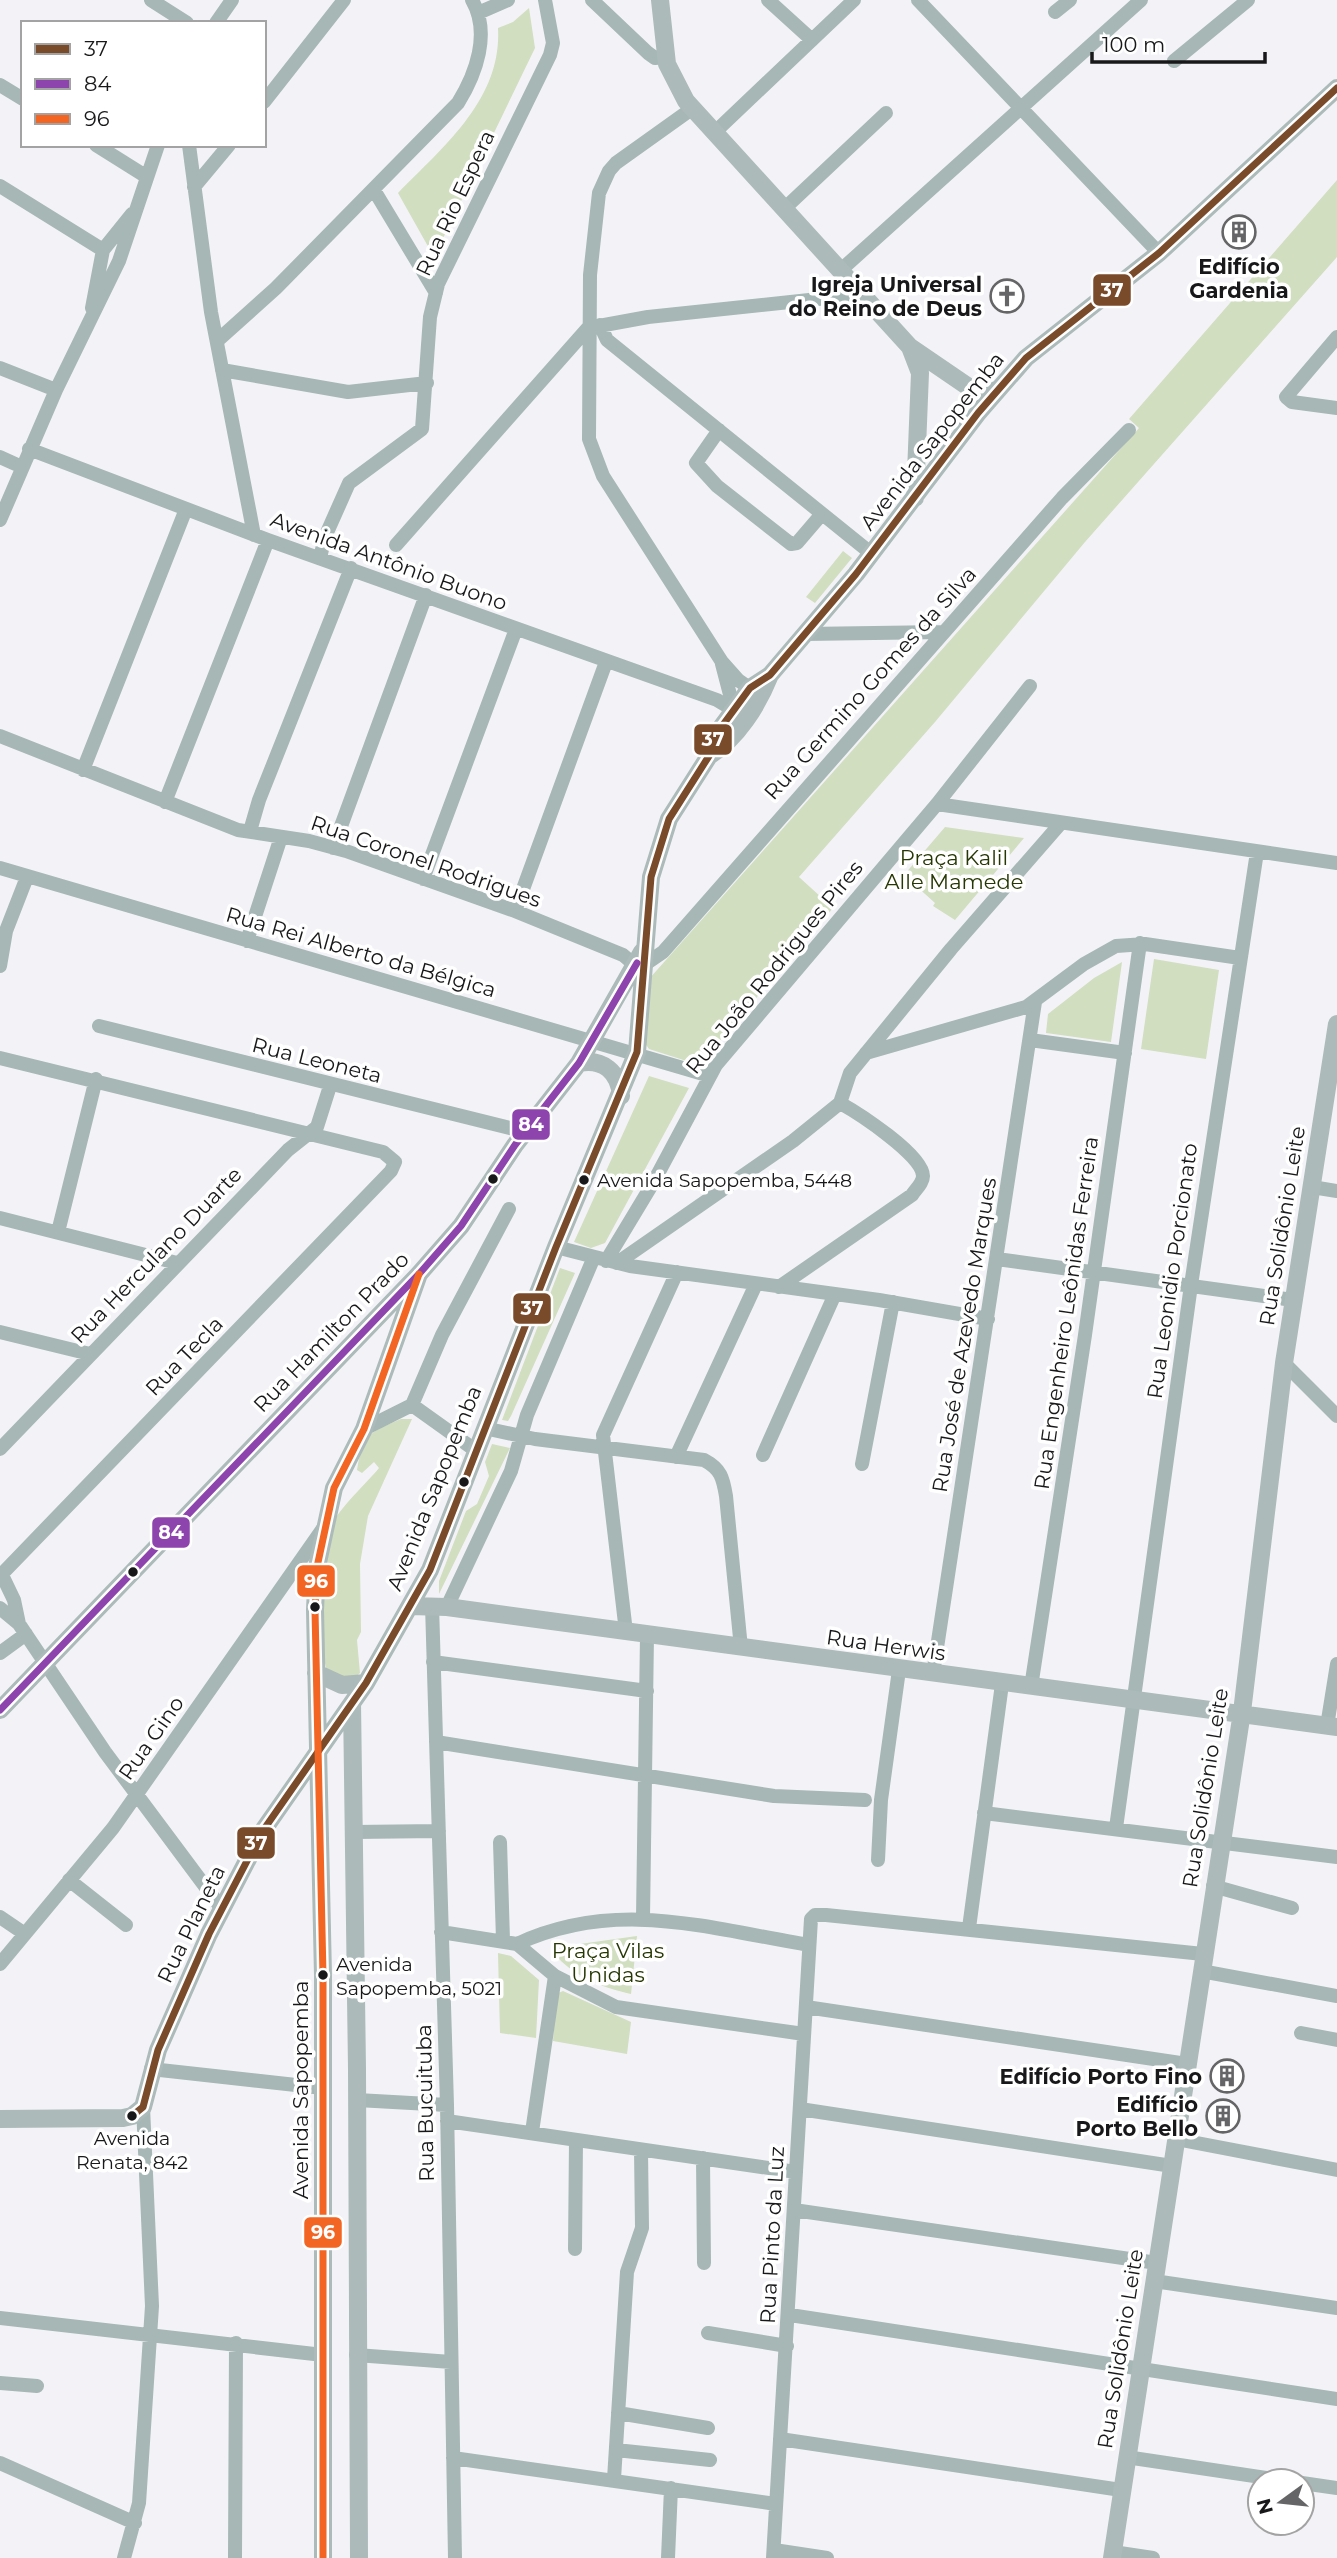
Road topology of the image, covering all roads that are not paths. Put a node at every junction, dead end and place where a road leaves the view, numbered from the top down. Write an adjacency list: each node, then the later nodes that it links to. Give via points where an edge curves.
1 (151, 0): 16 (street)
2 (232, 0): 17 (street)
3 (344, 0): 24 (street)
4 (508, 0): 14 (street)
5 (545, 0): 42 (street, Rua Rio Espera, via 551,27 550,55)
6 (592, 0): 19 (street, via 652,56)
7 (660, 0): 19 (main road)
8 (768, 0): 18 (street)
9 (854, 0): 18 (street)
10 (918, 0): 26 (street)
11 (1070, 0): 15 (street)
12 (1141, 0): 26 (street)
13 (1248, 0): 20 (street)
14 (475, 7): 36 (street, via 481,29 470,83 458,103)
15 (1055, 12)
16 (184, 21)
17 (217, 21)
18 (812, 40): 28 (street)
19 (666, 57): 25 (main road, via 675,85)
20 (1174, 61)
21 (0, 85): 23 (street)
22 (1337, 88): 40 (main road, Avenida Sapopemba)
23 (21, 98)
24 (266, 99)
25 (693, 108): 28 (main road); 45 (street, via 616,163 603,181 590,275)
26 (1022, 109): 40 (street); 41 (street)
27 (886, 113): 37 (street)
28 (715, 132): 37 (main road)
29 (99, 147): 33 (street)
30 (157, 147): 33 (street)
31 (189, 147): 35 (street)
32 (227, 147): 35 (street)
33 (147, 177): 38 (street)
34 (0, 186): 39 (street)
35 (194, 187): 47 (street)
36 (374, 190): 42 (street); 47 (street)
37 (785, 208): 41 (main road)
38 (136, 209): 39 (street); 44 (street, via 119,261)
39 (103, 250): 44 (street)
40 (1159, 253): 56 (main road, Avenida Sapopemba, via 1033,352)
41 (842, 269): 43 (main road)
42 (436, 293): 53 (street, Rua Rio Espera, via 430,317)
43 (866, 295): 45 (street, via 648,317); 48 (main road)
44 (89, 323): 54 (street)
45 (594, 327): 59 (street); 71 (street); 80 (street, via 589,439 594,459)
46 (1337, 337): 57 (street, via 1286,398)
47 (217, 341): 51 (street)
48 (911, 347): 49 (main road); 52 (main road)
49 (940, 367): 52 (main road, via 928,371); 55 (main road)
50 (0, 368): 54 (street)
51 (222, 370): 53 (street, via 348,392); 70 (street)
52 (920, 381): 63 (main road)
53 (427, 383): 73 (street, Rua Rio Espera, via 422,429 349,483)
54 (56, 390): 61 (street)
55 (974, 390): 56 (main road); 58 (main road)
56 (997, 391): 58 (main road, Avenida Sapopemba)
57 (1336, 404)
58 (978, 413): 65 (main road, Avenida Sapopemba)
59 (719, 430): 68 (street); 68 (street, via 695,463 717,486 791,544)
60 (1129, 430): 77 (street, Rua Germino Gomes da Silva)
61 (29, 449): 64 (street); 67 (street, Avenida Antônio Buono)
62 (0, 457): 64 (street)
63 (916, 458): 65 (main road, via 925,467); 66 (main road)
64 (22, 467): 69 (street)
65 (937, 467): 66 (main road, Avenida Sapopemba)
66 (915, 498): 72 (main road, Avenida Sapopemba)
67 (186, 509): 70 (street, Avenida Antônio Buono); 85 (street)
68 (821, 515): 72 (street)
69 (0, 520)
70 (261, 537): 73 (street, Avenida Antônio Buono); 86 (street)
71 (396, 545)
72 (872, 554): 78 (main road, Avenida Sapopemba)
73 (320, 558): 74 (street, Avenida Antônio Buono)
74 (351, 568): 75 (street, Avenida Antônio Buono); 89 (street)
75 (426, 595): 76 (street, Avenida Antônio Buono); 91 (street)
76 (516, 629): 79 (street, Avenida Antônio Buono); 96 (street)
77 (943, 632): 78 (street); 101 (street, Rua Germino Gomes da Silva, via 663,951)
78 (805, 634): 82 (main road, Avenida Sapopemba)
79 (606, 662): 83 (street, Avenida Antônio Buono, via 717,700); 97 (street)
80 (722, 662): 82 (street); 83 (street)
81 (1030, 686): 87 (street, Rua João Rodrigues Pires)
82 (756, 692): 83 (main road, Avenida Sapopemba)
83 (740, 714): 101 (main road, Avenida Sapopemba, via 714,737 709,756 669,819 658,847 650,878)
84 (1, 740): 85 (street, Rua Coronel Rodrigues)
85 (83, 770): 86 (street, Rua Coronel Rodrigues)
86 (165, 802): 89 (street, Rua Coronel Rodrigues)
87 (937, 804): 88 (street); 113 (street, Rua João Rodrigues Pires)
88 (1061, 823): 92 (street); 109 (street)
89 (250, 831): 90 (street, Rua Coronel Rodrigues)
90 (281, 837): 91 (street, Rua Coronel Rodrigues); 98 (street)
91 (333, 848): 96 (street, Rua Coronel Rodrigues)
92 (1256, 852): 93 (street); 100 (street, Rua Leonidio Porcionato)
93 (1337, 863)
94 (0, 868): 95 (street, Rua Rei Alberto da Bélgica)
95 (27, 877): 98 (street, Rua Rei Alberto da Bélgica); 102 (street, via 6,931)
96 (424, 879): 97 (street, Rua Coronel Rodrigues)
97 (515, 911): 101 (street, Rua Coronel Rodrigues)
98 (247, 941): 107 (street, Rua Rei Alberto da Bélgica)
99 (1140, 943): 100 (street); 103 (street, via 1102,952); 110 (street, Rua Engenheiro Leônidas Ferreira)
100 (1240, 958): 133 (street, Rua Leonidio Porcionato)
101 (642, 964): 107 (main road, Rua Hamilton Prado); 108 (main road, Avenida Sapopemba)
102 (0, 966)
103 (1035, 1002): 106 (street, Rua José de Azevedo Marques); 109 (street, via 1000,1017)
104 (1337, 1024): 120 (main road, Rua Solidônio Leite)
105 (99, 1026): 115 (street, Rua Leoneta)
106 (1030, 1040): 110 (street); 126 (street, Rua José de Azevedo Marques)
107 (592, 1043): 108 (street, Rua Rei Alberto da Bélgica); 112 (main road, Rua Hamilton Prado)
108 (637, 1052): 113 (street, Rua Rei Alberto da Bélgica); 116 (main road, Avenida Sapopemba)
109 (866, 1053): 117 (street, via 850,1073)
110 (1125, 1053): 129 (street, Rua Engenheiro Leônidas Ferreira)
111 (0, 1058): 114 (street)
112 (579, 1063): 116 (main road, via 589,1061 609,1068); 118 (main road, Rua Hamilton Prado)
113 (710, 1076): 127 (street, Rua João Rodrigues Pires)
114 (96, 1079): 119 (street); 124 (street)
115 (330, 1086): 118 (street, Rua Leoneta); 119 (street, Rua Herculano Duarte, via 319,1123)
116 (621, 1096): 125 (main road, Avenida Sapopemba)
117 (840, 1103): 127 (street, via 793,1141); 134 (street, via 913,1157 923,1174 921,1184 912,1195)
118 (526, 1132): 131 (main road, Rua Hamilton Prado, via 461,1226)
119 (309, 1133): 128 (street, Rua Herculano Duarte); 154 (street, Rua Tecla, via 383,1152 395,1162)
120 (1312, 1187): 121 (street); 136 (main road, Rua Solidônio Leite)
121 (1337, 1191)
122 (509, 1209): 142 (street, via 442,1335)
123 (0, 1218): 124 (street)
124 (58, 1232): 128 (street)
125 (556, 1247): 127 (street); 144 (main road, Avenida Sapopemba)
126 (997, 1259): 129 (street); 138 (street, Rua José de Azevedo Marques)
127 (606, 1260): 130 (street); 146 (street, Rua João Rodrigues Pires, via 527,1415)
128 (177, 1263): 140 (street, Rua Herculano Duarte)
129 (1094, 1271): 133 (street); 170 (street, Rua Engenheiro Leônidas Ferreira)
130 (677, 1272): 132 (street); 148 (street, via 605,1429)
131 (419, 1275): 145 (main road, Avenida Sapopemba); 163 (main road, Rua Hamilton Prado)
132 (756, 1284): 134 (street); 151 (street)
133 (1191, 1285): 136 (street); 172 (street, Rua Leonidio Porcionato)
134 (779, 1287): 135 (street)
135 (835, 1294): 137 (street); 150 (street)
136 (1293, 1300): 141 (main road, Rua Solidônio Leite)
137 (893, 1303): 138 (street); 152 (street)
138 (988, 1319): 167 (street, Rua José de Azevedo Marques)
139 (0, 1332): 140 (street)
140 (90, 1354): 147 (street, Rua Herculano Duarte)
141 (1284, 1363): 143 (street); 175 (main road, Rua Solidônio Leite)
142 (412, 1405): 145 (street); 149 (street)
143 (1337, 1416)
144 (484, 1428): 146 (street); 149 (main road, Avenida Sapopemba)
145 (364, 1429): 153 (main road, Avenida Sapopemba, via 334,1488)
146 (522, 1436): 148 (street); 155 (street, Rua João Rodrigues Pires, via 511,1471)
147 (2, 1444)
148 (603, 1448): 151 (street); 158 (street)
149 (475, 1450): 155 (main road, Avenida Sapopemba, via 430,1570)
150 (763, 1455)
151 (676, 1457): 160 (street, via 704,1460 721,1472)
152 (862, 1464)
153 (324, 1526): 166 (main road, Avenida Sapopemba, via 317,1567); 181 (street, Rua Gino)
154 (1, 1576): 157 (street)
155 (427, 1603): 158 (main road, Rua Herwis); 162 (street, Rua Bucuituba); 168 (main road, Avenida Sapopemba)
156 (0, 1608): 157 (street)
157 (23, 1629): 161 (street); 163 (street)
158 (626, 1632): 159 (main road, Rua Herwis)
159 (647, 1635): 160 (main road, Rua Herwis); 171 (street)
160 (741, 1648): 165 (main road, Rua Herwis)
161 (0, 1653)
162 (433, 1662): 171 (street); 177 (street, Rua Bucuituba)
163 (44, 1664): 174 (main road, Rua Hamilton Prado); 181 (street)
164 (1337, 1664): 176 (street)
165 (899, 1670): 167 (main road, Rua Herwis); 190 (street, via 881,1800)
166 (316, 1673): 168 (main road, via 342,1685); 178 (main road, Avenida Sapopemba)
167 (933, 1674): 169 (main road, Rua Herwis)
168 (366, 1684): 173 (main road, Avenida Sapopemba)
169 (1002, 1684): 170 (main road, Rua Herwis); 183 (street)
170 (1031, 1688): 172 (main road, Rua Herwis)
171 (647, 1691): 180 (street)
172 (1134, 1697): 175 (main road, Rua Herwis); 184 (street, Rua Leonidio Porcionato)
173 (352, 1703): 178 (main road); 186 (main road)
174 (1, 1709)
175 (1242, 1712): 176 (main road, Rua Herwis); 187 (main road, Rua Solidônio Leite)
176 (1332, 1726)
177 (436, 1742): 180 (street); 185 (street, Rua Bucuituba)
178 (318, 1749): 179 (main road, Avenida Sapopemba)
179 (311, 1772): 194 (main road, Rua Planeta, via 262,1832); 213 (main road, Avenida Sapopemba)
180 (647, 1777): 182 (street, via 801,1799); 196 (street)
181 (136, 1795): 191 (street, Rua Gino); 194 (street)
182 (865, 1800)
183 (984, 1813): 184 (street); 198 (street)
184 (1116, 1828): 187 (street)
185 (439, 1831): 186 (street); 199 (street, Rua Bucuituba)
186 (354, 1832): 214 (main road)
187 (1220, 1840): 189 (street); 192 (main road, Rua Solidônio Leite)
188 (500, 1842): 201 (street)
189 (1337, 1857)
190 (878, 1860)
191 (69, 1880): 197 (street); 200 (street, Rua Gino)
192 (1213, 1886): 193 (street); 203 (main road, Rua Solidônio Leite)
193 (1292, 1908)
194 (222, 1909): 212 (main road, Rua Planeta)
195 (0, 1917): 200 (street)
196 (643, 1918): 201 (street, via 557,1928); 202 (street)
197 (126, 1925)
198 (969, 1928): 202 (street, Rua Pinto da Luz, via 815,1915); 203 (street)
199 (440, 1932): 201 (street); 215 (street, Rua Bucuituba)
200 (25, 1934): 204 (street, Rua Gino)
201 (510, 1942): 205 (street)
202 (809, 1945): 207 (street, Rua Pinto da Luz)
203 (1202, 1962): 206 (street); 211 (main road, Rua Solidônio Leite)
204 (0, 1964)
205 (555, 1976): 208 (street, via 629,2011); 220 (street)
206 (1337, 1996)
207 (806, 2007): 208 (street, Rua Pinto da Luz); 211 (street)
208 (804, 2034): 216 (street, Rua Pinto da Luz)
209 (1301, 2034): 210 (street)
210 (1337, 2040)
211 (1187, 2064): 221 (main road, Rua Solidônio Leite)
212 (151, 2070): 213 (street); 217 (main road, Rua Planeta)
213 (323, 2088): 240 (main road, Avenida Sapopemba)
214 (357, 2100): 215 (street); 239 (main road)
215 (447, 2105): 219 (street, Rua Bucuituba)
216 (800, 2109): 225 (street); 227 (street, Rua Pinto da Luz)
217 (139, 2118): 218 (main road); 235 (street, Rua Planeta)
218 (0, 2119)
219 (447, 2122): 220 (street); 241 (street, Rua Bucuituba)
220 (531, 2132): 222 (street)
221 (1176, 2139): 225 (main road, Rua Solidônio Leite); 226 (street)
222 (576, 2140): 223 (street); 229 (street)
223 (641, 2150): 224 (street); 246 (street, via 642,2228 627,2272)
224 (703, 2158): 227 (street); 230 (street)
225 (1172, 2166): 231 (main road, Rua Solidônio Leite)
226 (1337, 2171)
227 (796, 2172): 228 (street, Rua Pinto da Luz)
228 (794, 2210): 231 (street); 233 (street, Rua Pinto da Luz)
229 (575, 2249)
230 (704, 2263)
231 (1156, 2272): 232 (street); 242 (main road, Rua Solidônio Leite)
232 (1337, 2308)
233 (790, 2315): 238 (street, Rua Pinto da Luz); 242 (street)
234 (0, 2318): 235 (street)
235 (150, 2333): 237 (street); 261 (street, Rua Planeta)
236 (708, 2333): 238 (street)
237 (236, 2343): 240 (street); 265 (street)
238 (787, 2346): 248 (street, Rua Pinto da Luz)
239 (356, 2355): 241 (street); 267 (main road)
240 (323, 2356): 266 (main road, Avenida Sapopemba)
241 (451, 2362): 251 (street, Rua Bucuituba)
242 (1141, 2369): 245 (street); 250 (main road, Rua Solidônio Leite)
243 (0, 2383): 244 (street)
244 (37, 2386)
245 (1337, 2399)
246 (618, 2413): 247 (street); 249 (street)
247 (708, 2428)
248 (780, 2439): 259 (street); 260 (street, Rua Pinto da Luz)
249 (616, 2450): 252 (street); 255 (street)
250 (1126, 2457): 254 (street); 259 (main road, Rua Solidônio Leite)
251 (453, 2458): 255 (street); 268 (street, Rua Bucuituba)
252 (710, 2460)
253 (0, 2463): 261 (street)
254 (1246, 2475)
255 (614, 2479): 257 (street)
256 (1316, 2485): 258 (street)
257 (671, 2488): 260 (street); 269 (street)
258 (1337, 2488)
259 (1121, 2490): 263 (main road, Rua Solidônio Leite)
260 (776, 2504): 262 (street, Rua Pinto da Luz)
261 (135, 2523): 264 (street, Rua Planeta)
262 (774, 2554): 270 (street)
263 (1113, 2555): 271 (street)
264 (124, 2558)
265 (235, 2558)
266 (323, 2558)
267 (359, 2558)
268 (455, 2558)
269 (668, 2558)
270 (827, 2558)
271 (1153, 2558)

